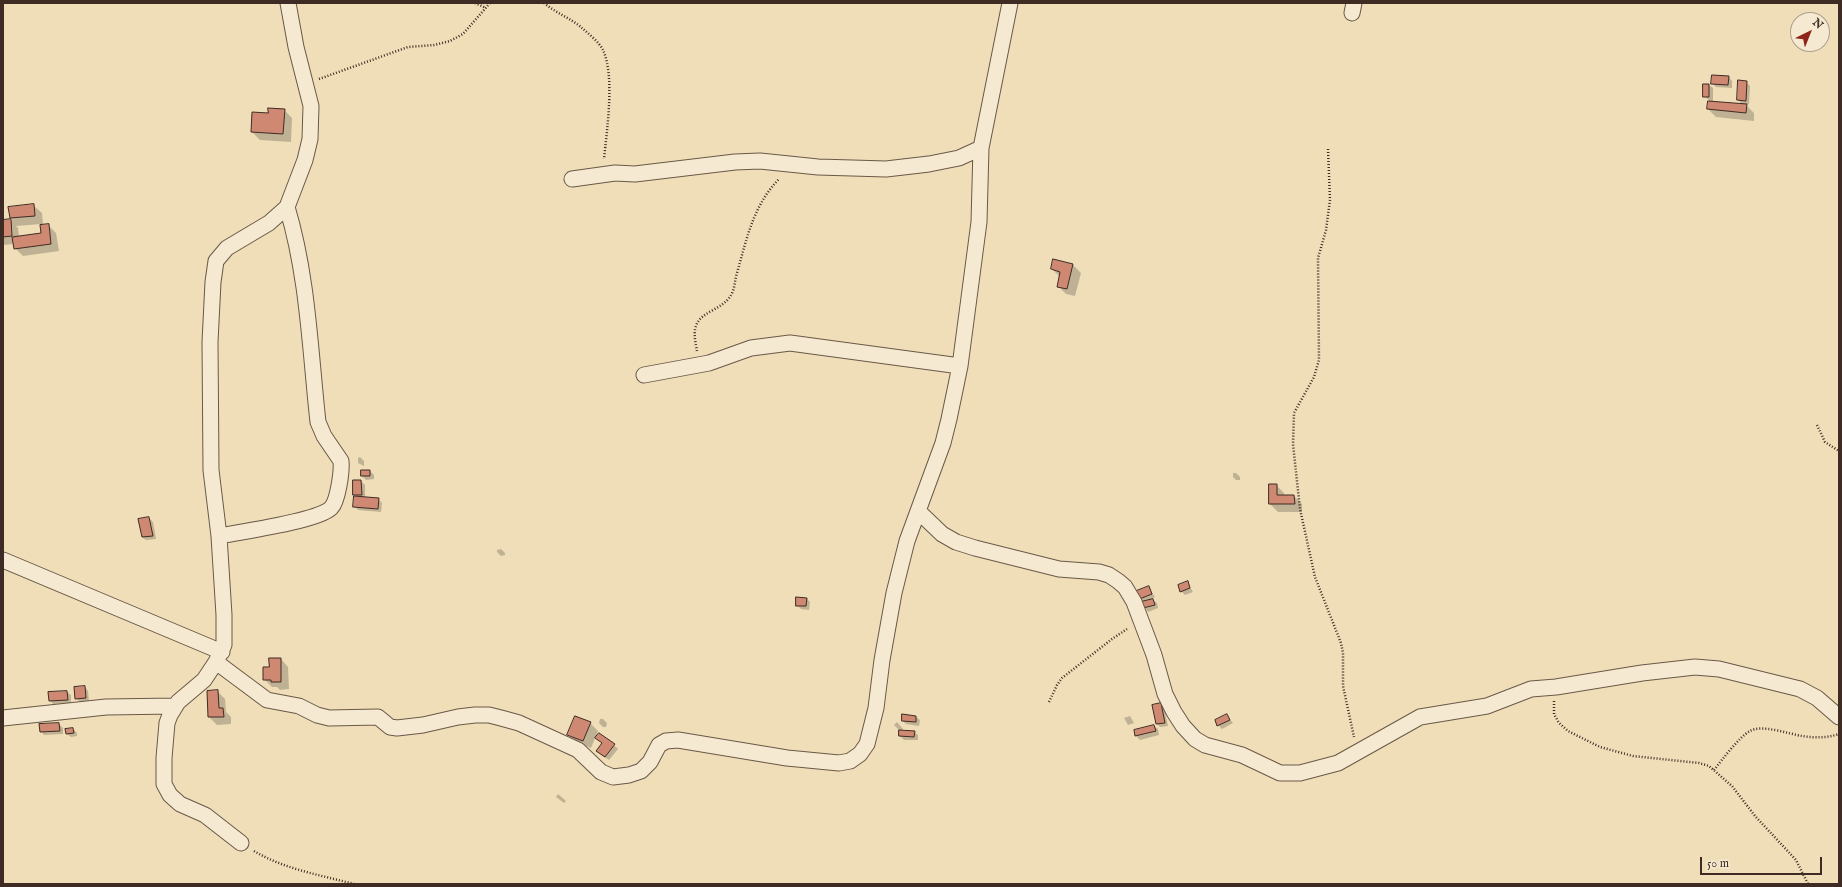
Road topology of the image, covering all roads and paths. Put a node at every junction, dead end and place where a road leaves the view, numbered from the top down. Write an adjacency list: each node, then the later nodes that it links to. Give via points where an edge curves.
1 (288, 3): 7 (street)
2 (475, 3): 6 (path)
3 (490, 3): 6 (path)
4 (544, 3): 11 (path, via 580,26 602,48 608,66 608,114)
5 (1010, 3): 8 (street)
6 (486, 8): 7 (path, via 463,34 450,41 408,47)
7 (306, 84): 13 (street, via 311,106 310,139 306,160)
8 (981, 148): 10 (street, via 958,158 886,169); 15 (street, via 979,222)
9 (1328, 149): 30 (path, via 1330,200 1326,230 1318,258 1319,360 1314,377 1294,413 1293,444 1300,510 1315,577 1341,643 1343,686)
10 (792, 165): 11 (street, via 760,161 735,162 635,174); 14 (path, via 759,204 728,299 723,305 701,318 695,327)
11 (603, 175): 12 (street)
12 (572, 179)
13 (287, 206): 20 (street, via 269,223 227,248 216,261 212,304 210,470); 20 (street, via 300,261 310,331 318,422 341,461 336,501 325,512 309,517)
14 (700, 365): 15 (street, via 722,360 751,348 790,343); 16 (street)
15 (960, 366): 19 (street, via 943,443)
16 (644, 375)
17 (1817, 426): 18 (path, via 1825,442)
18 (1839, 451)
19 (918, 511): 22 (street, via 942,534 956,542 1059,569 1109,575 1125,588 1134,602); 23 (street, via 907,541 894,593 873,723 867,744 860,754 850,761 839,763 787,758 678,740 666,741 659,746 650,762 641,771 613,777 601,772 578,750 513,722 489,715 458,717 397,728 378,717 323,717 299,706 267,700)
20 (219, 536): 23 (street, via 224,615 224,638)
21 (3, 560): 23 (street)
22 (1140, 619): 25 (path, via 1062,678); 30 (street, via 1165,694 1174,712 1195,739 1205,745 1242,755 1280,773 1290,774 1300,774 1329,766)
23 (219, 657): 26 (street, via 204,680)
24 (1556, 687): 27 (street, via 1694,667 1719,669 1804,691 1822,701); 30 (street, via 1524,691 1483,707 1420,717); 31 (path, via 1556,718 1568,731 1591,743 1633,756 1700,763)
25 (1049, 702)
26 (175, 706): 28 (street, via 106,707); 32 (street, via 167,723 164,772 166,789 180,804 205,815)
27 (1839, 717)
28 (3, 718)
29 (1839, 734): 31 (path, via 1819,737 1765,729 1750,731)
30 (1357, 753)
31 (1714, 770): 34 (path, via 1732,786 1755,816 1796,860)
32 (241, 843): 33 (path, via 265,857 297,869)
33 (354, 884)
34 (1808, 884)

